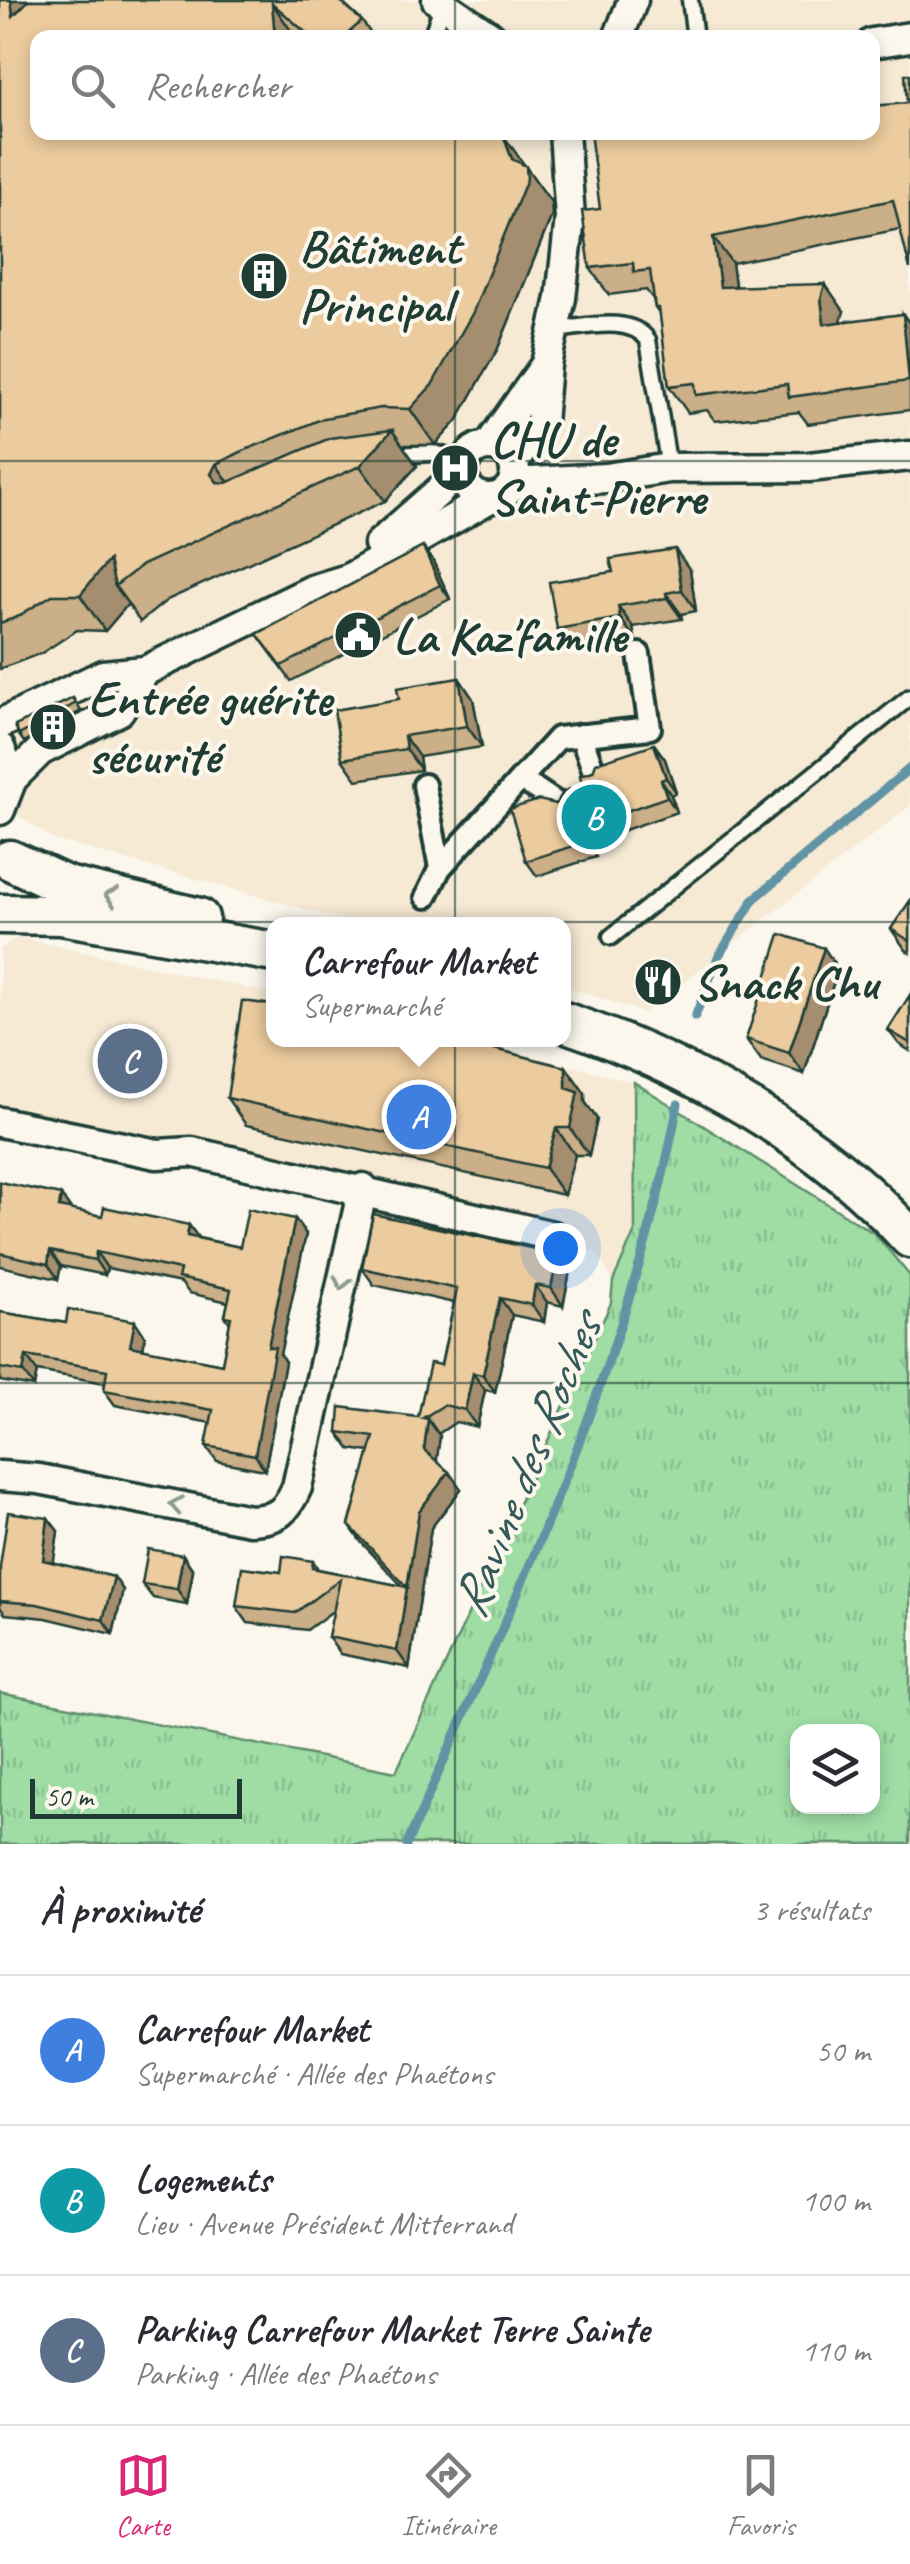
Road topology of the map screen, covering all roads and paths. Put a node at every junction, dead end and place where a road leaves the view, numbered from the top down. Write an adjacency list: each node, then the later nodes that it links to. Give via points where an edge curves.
1 (633, 0): 6 (street)
2 (690, 0): 7 (lane)
3 (440, 2): 4 (lane); 5 (street)
4 (433, 30)
5 (481, 30)
6 (621, 30)
7 (695, 30)
8 (910, 37): 9 (street)
9 (880, 42)
10 (565, 140): 11 (street, via 570,218)
11 (553, 330): 12 (street); 17 (lane, via 628,324 640,330 648,340)
12 (546, 364): 13 (street); 18 (street, via 542,423)
13 (490, 446): 16 (street, via 479,447); 18 (street, via 508,454)
14 (910, 456): 17 (street, via 808,467)
15 (377, 458): 16 (lane, via 434,453)
16 (463, 466): 19 (street, via 469,490); 20 (street, via 403,528)
17 (669, 468): 18 (street, via 606,478)
18 (514, 473): 19 (street, via 498,497)
19 (488, 498): 20 (street, via 348,579)
20 (312, 590): 22 (street)
21 (639, 654): 25 (street, via 650,728)
22 (145, 670): 24 (street, via 103,676); 28 (street, via 114,714 40,751)
23 (910, 697): 39 (lane)
24 (0, 724)
25 (581, 735): 27 (street); 29 (street, via 558,738)
26 (0, 748): 28 (street)
27 (594, 772)
28 (12, 779): 32 (street)
29 (521, 779): 31 (street); 34 (street)
30 (424, 785): 34 (street)
31 (561, 806)
32 (0, 810)
33 (5, 846): 36 (main road, via 8,880); 38 (main road, one-way to 33, via 66,886)
34 (440, 868): 35 (street)
35 (426, 897)
36 (0, 898)
37 (0, 914): 40 (main road, via 61,915)
38 (266, 935)
39 (611, 937)
40 (266, 951)
41 (571, 1025): 45 (main road, via 658,1059 804,1142)
42 (0, 1122): 43 (street)
43 (362, 1188): 44 (street); 46 (street, one-way to 46, via 287,1510 250,1520)
44 (553, 1236)
45 (910, 1238)
46 (0, 1476)

